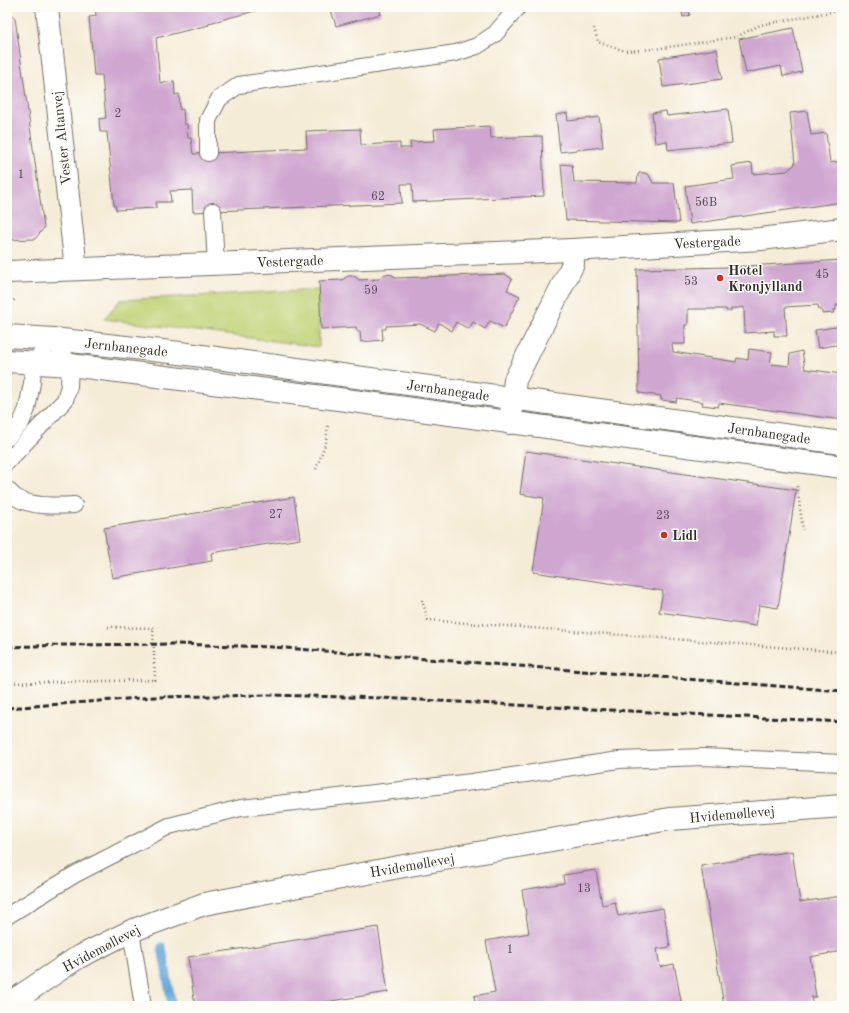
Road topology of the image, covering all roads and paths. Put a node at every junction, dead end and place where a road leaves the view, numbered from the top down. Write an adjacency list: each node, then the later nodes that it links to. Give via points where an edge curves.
1 (47, 7): 10 (street, Vester Altanvej)
2 (518, 7): 5 (lane, via 495,34 477,46 456,53 239,85 219,99 208,120)
3 (842, 10): 4 (path, via 760,25 736,37 656,49 616,49 598,42)
4 (594, 28)
5 (208, 153)
6 (213, 211): 9 (lane)
7 (842, 229): 8 (street, Vestergade, via 761,239)
8 (572, 250): 9 (street, Vestergade); 18 (street, via 573,264 515,380)
9 (216, 264): 10 (street, Vestergade)
10 (76, 270): 11 (street, Vestergade)
11 (7, 272)
12 (7, 336): 13 (street, Jernbanegade)
13 (53, 339): 15 (lane); 16 (lane); 18 (street, Jernbanegade, via 180,353)
14 (7, 361): 15 (street, Jernbanegade)
15 (33, 363): 16 (street, Jernbanegade); 20 (lane, via 27,409 21,423)
16 (70, 365): 17 (street, Jernbanegade); 22 (lane, via 65,400)
17 (331, 398): 19 (street, Jernbanegade); 25 (path, via 326,442)
18 (513, 399): 19 (street); 21 (street, Jernbanegade)
19 (510, 423): 23 (street, Jernbanegade)
20 (7, 438)
21 (842, 443)
22 (7, 462)
23 (800, 462): 24 (street, Jernbanegade); 28 (path, via 797,488)
24 (842, 467)
25 (316, 469)
26 (7, 489): 27 (lane, via 24,502 51,506)
27 (74, 505)
28 (803, 530)
29 (422, 600): 31 (path, via 428,620)
30 (108, 627): 32 (path, via 153,628 155,680)
31 (842, 652)
32 (7, 684)
33 (842, 763): 35 (lane, via 703,757 620,760 472,782 241,808 168,826 74,875)
34 (842, 806): 36 (street, Hvidemøllevej, via 670,820 419,863 204,904)
35 (7, 916)
36 (131, 931): 37 (street, Hvidemøllevej, via 78,958); 38 (lane)
37 (7, 1005)
38 (143, 1006)

